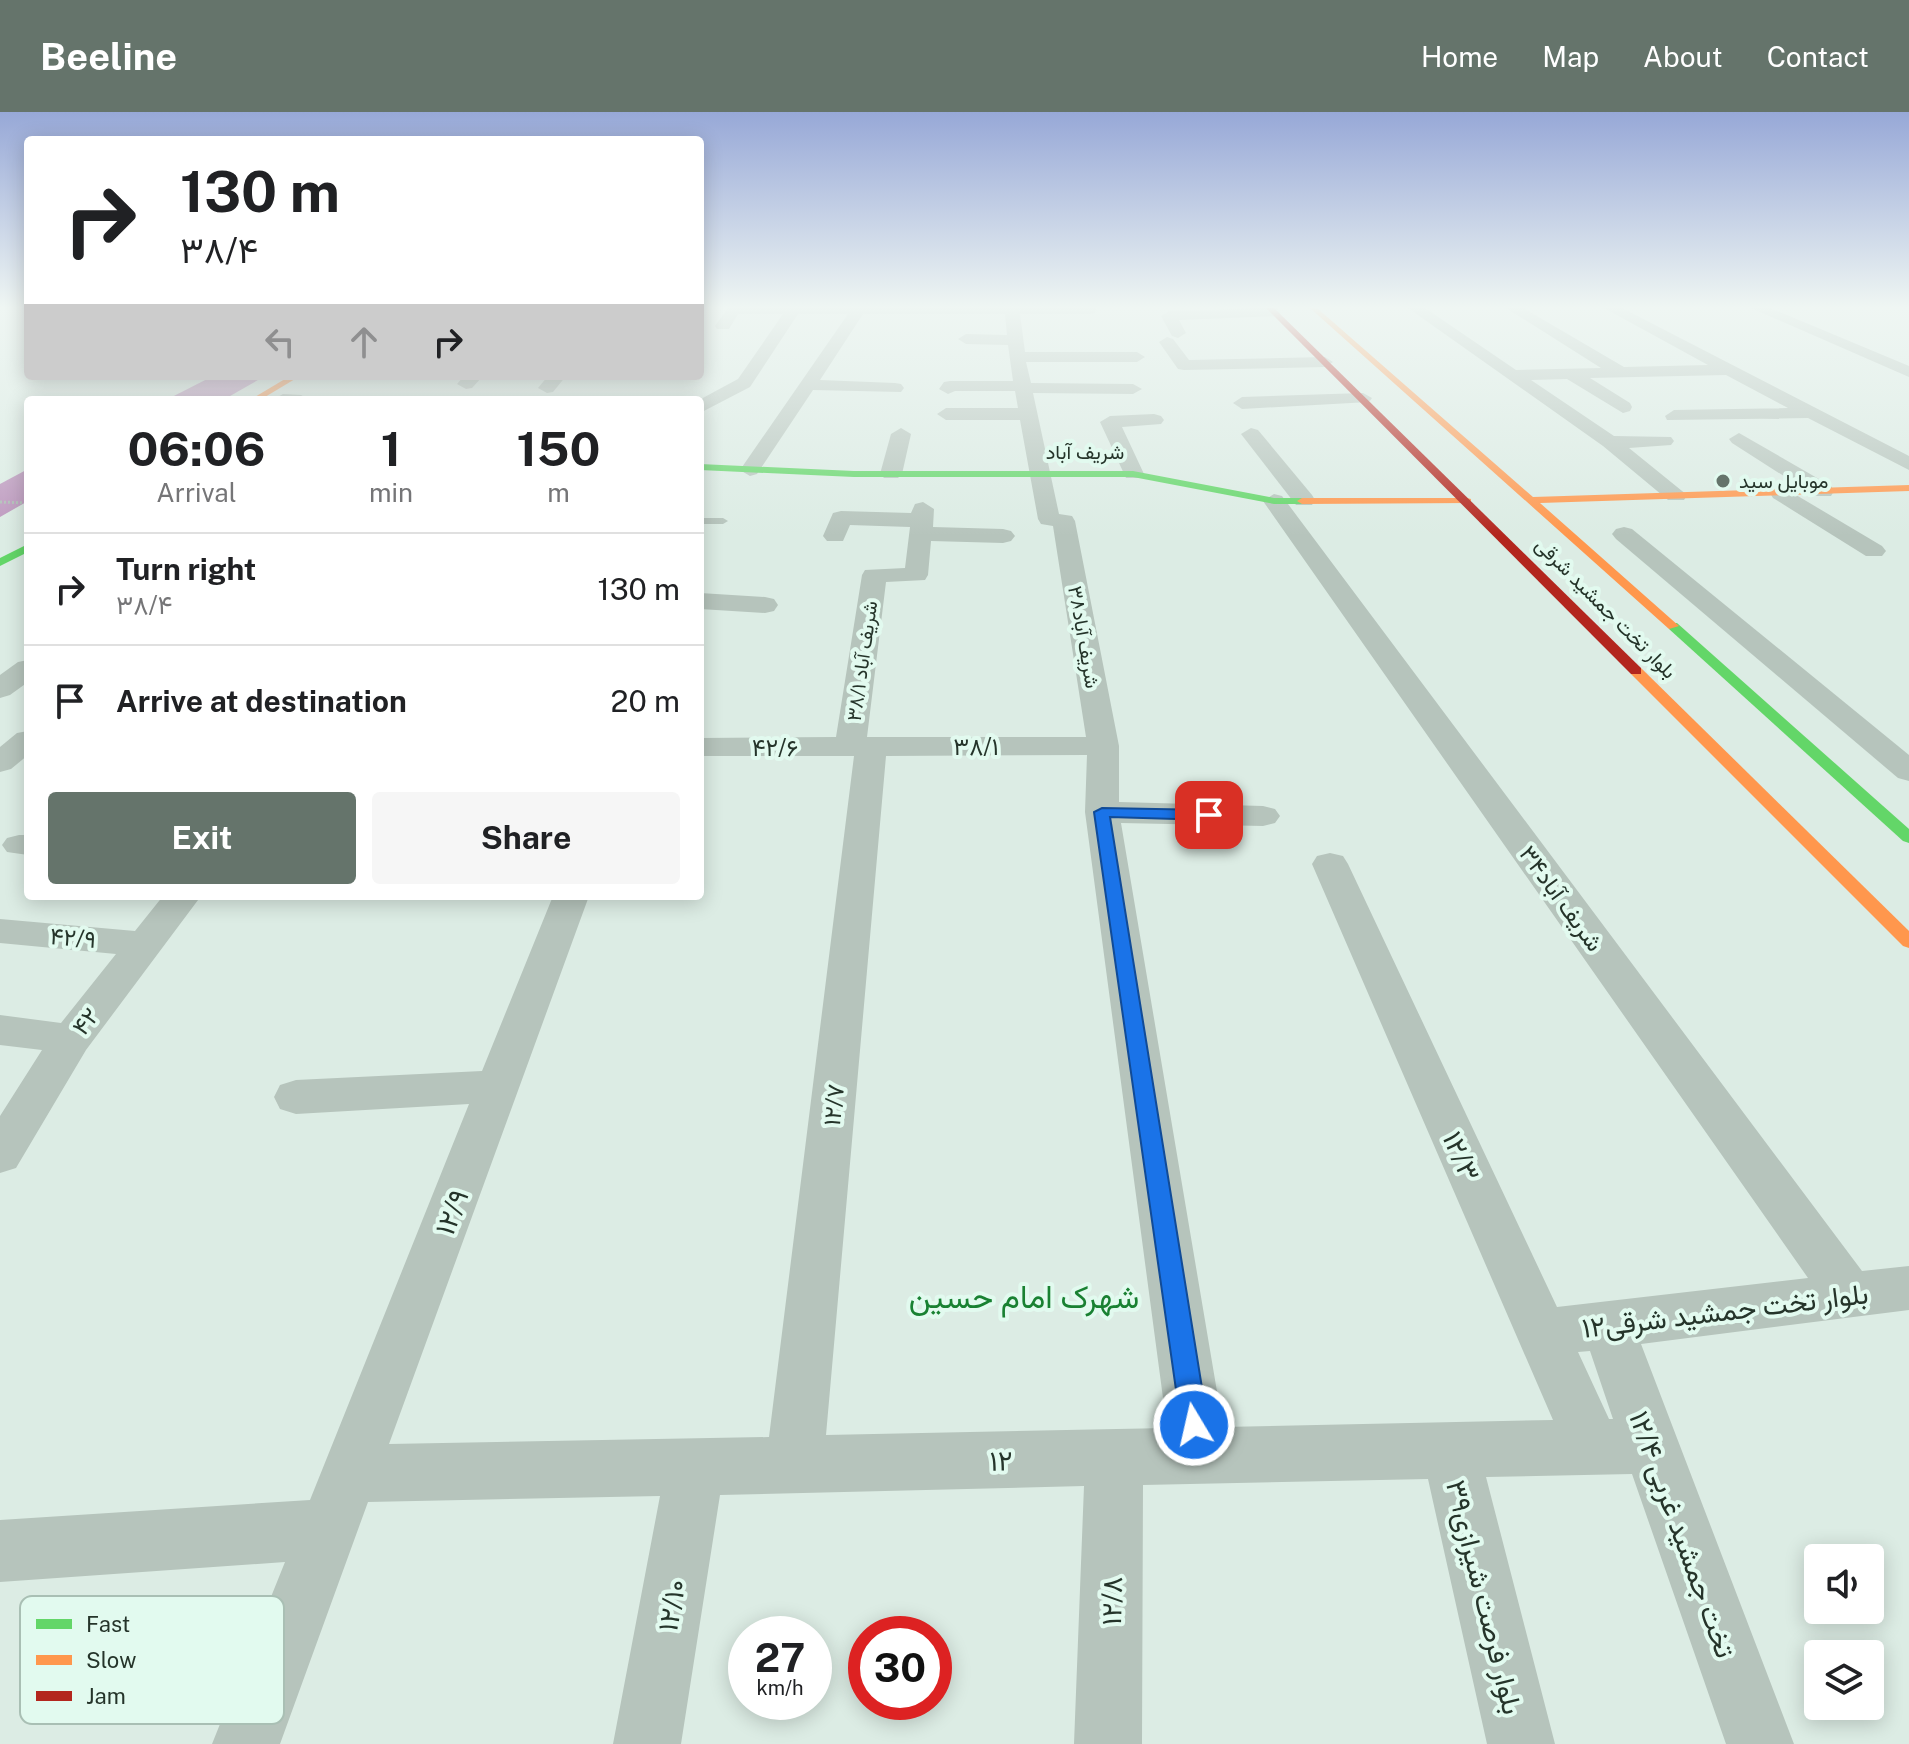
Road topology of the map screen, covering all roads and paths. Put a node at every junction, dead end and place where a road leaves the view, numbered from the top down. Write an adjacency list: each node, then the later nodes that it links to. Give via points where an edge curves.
1 (282, 384): 19 (main road)
2 (742, 384): 22 (street)
3 (955, 384): 16 (street)
4 (985, 384): 27 (street)
5 (1024, 384): 38 (street)
6 (1069, 384): 21 (street)
7 (1115, 384): 17 (street)
8 (1349, 384): 20 (main road, بلوار تخت جمشید شرقی)
9 (1401, 384): 46 (main road, بلوار تخت جمشید شرقی)
10 (1525, 384): 33 (street)
11 (1587, 384): 24 (street)
12 (1694, 384): 18 (street)
13 (1758, 384): 26 (street)
14 (809, 385): 15 (street); 23 (street)
15 (895, 388)
16 (948, 389)
17 (1133, 389)
18 (1704, 389)
19 (261, 396)
20 (1363, 398): 45 (street, شریف آباد۳۴, via 1244,411); 47 (main road, بلوار تخت جمشید شرقی)
21 (1101, 401)
22 (704, 405)
23 (793, 407): 25 (street); 36 (street)
24 (1623, 407)
25 (821, 408)
26 (1813, 413): 28 (street); 34 (street)
27 (946, 414)
28 (1674, 416)
29 (1159, 429): 39 (street, via 1114,430)
30 (901, 434): 37 (street)
31 (1739, 439): 41 (street)
32 (1664, 441): 33 (street)
33 (1610, 442): 43 (street)
34 (1909, 464)
35 (704, 467): 36 (main road, شریف آباد)
36 (750, 470): 37 (main road, شریف آباد)
37 (891, 474): 38 (main road, شریف آباد)
38 (1041, 474): 39 (main road, شریف آباد); 68 (street, شریف آباد۳۸, via 1049,519 1064,521)
39 (1133, 474): 45 (main road, شریف آباد)
40 (1909, 488): 41 (main road)
41 (1823, 491): 42 (main road)
42 (1781, 493): 43 (main road); 58 (street)
43 (1676, 495): 44 (main road)
44 (1624, 497): 46 (main road); 57 (main road, via 1590,520)
45 (1289, 500): 47 (main road, شریف آباد); 91 (street, شریف آباد۳۴)
46 (1533, 500): 57 (main road, بلوار تخت جمشید شرقی)
47 (1467, 501): 70 (main road, بلوار تخت جمشید شرقی)
48 (0, 502): 49 (path)
49 (24, 503)
50 (704, 521): 51 (lane)
51 (723, 521)
52 (922, 521): 53 (street); 56 (street); 67 (street, ۳۸/۱ شریف آباد, via 916,575 874,575)
53 (838, 527)
54 (24, 534): 59 (main road)
55 (1624, 534): 75 (street)
56 (1003, 536)
57 (1585, 547): 73 (main road, بلوار تخت جمشید شرقی)
58 (1874, 551)
59 (10, 555)
60 (704, 601): 61 (street)
61 (765, 605)
62 (24, 671): 63 (street)
63 (0, 689)
64 (0, 728): 65 (street)
65 (24, 728)
66 (24, 743): 74 (street)
67 (860, 746): 68 (street, ۳۸/۱); 69 (street, ۴۲/۶); 98 (street, ۱۲/۷)
68 (1103, 746): 76 (street, شریف آباد۳۸)
69 (704, 747)
70 (1725, 757): 71 (main road); 83 (main road, بلوار تخت جمشید شرقی)
71 (1757, 758)
72 (1789, 758): 73 (main road)
73 (1821, 758): 78 (main road, بلوار تخت جمشید شرقی)
74 (0, 762)
75 (1909, 771)
76 (1102, 812): 77 (street); 96 (street, شریف آباد۳۸)
77 (1263, 816)
78 (1909, 838)
79 (1330, 864): 93 (street, ۱۲/۳)
80 (180, 900): 84 (street, ۴۲)
81 (569, 900): 87 (street, ۱۲/۹)
82 (0, 931): 84 (street, ۴۲/۹)
83 (1909, 942)
84 (145, 944): 86 (street, ۴۲)
85 (0, 1030): 86 (street)
86 (71, 1039): 89 (street, ۴۲)
87 (499, 1086): 88 (street); 100 (street, ۱۲/۹)
88 (296, 1097)
89 (0, 1155)
90 (1909, 1288): 91 (street, بلوار تخت جمشید شرقی۱۲)
91 (1850, 1295): 92 (street, بلوار تخت جمشید شرقی۱۲)
92 (1607, 1325): 93 (street, بلوار تخت جمشید شرقی۱۲); 94 (street, تخت جمشید غربی ۱۲/۴)
93 (1542, 1333): 94 (street, ۱۲/۳)
94 (1622, 1446): 95 (street, ۱۲); 108 (street, تخت جمشید غربی ۱۲/۴)
95 (1450, 1450): 96 (street, ۱۲); 107 (street, بلوار فرصت شیرازی۳۹)
96 (1199, 1455): 97 (street, ۱۲)
97 (1114, 1457): 98 (street, ۱۲); 106 (street, ۱۲/۸)
98 (795, 1464): 99 (street, ۱۲)
99 (695, 1467): 100 (street, ۱۲); 105 (street, ۱۲/۱۰)
100 (340, 1501): 101 (street, ۱۲); 102 (street, ۱۲/۹)
101 (0, 1551)
102 (284, 1646)
103 (254, 1724): 104 (street, ۱۲/۹)
104 (246, 1744)
105 (647, 1744)
106 (1108, 1744)
107 (1521, 1744)
108 (1760, 1744)

